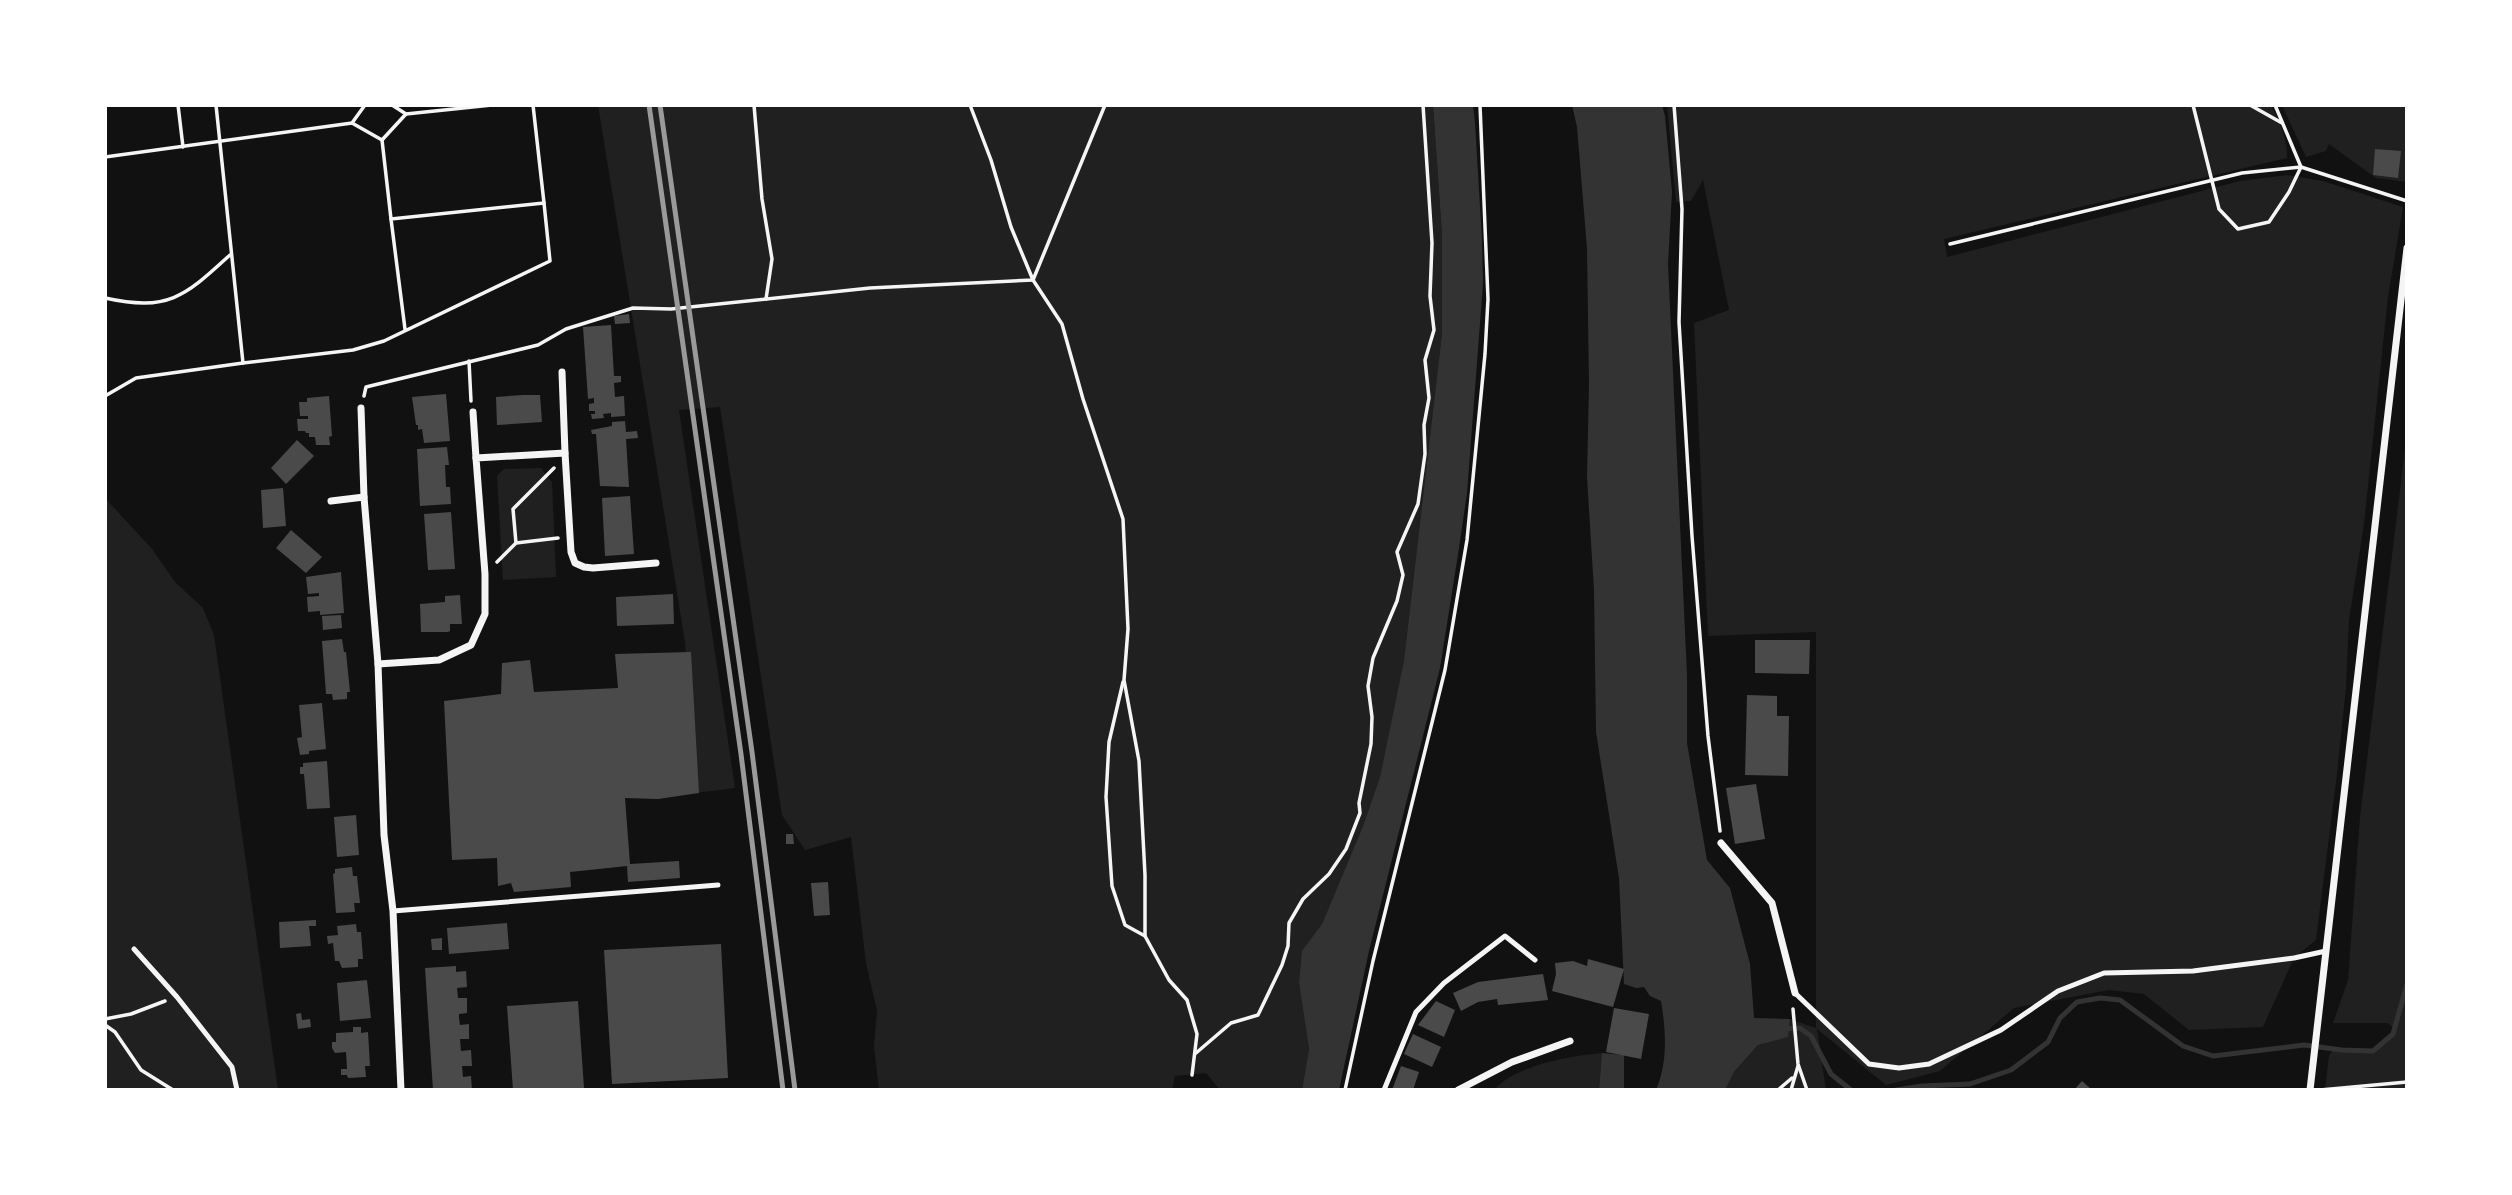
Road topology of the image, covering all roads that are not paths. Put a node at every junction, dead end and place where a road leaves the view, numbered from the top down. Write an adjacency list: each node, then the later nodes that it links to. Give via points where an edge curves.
1 (2407, 248): 15 (street)
2 (562, 372): 5 (street)
3 (360, 408): 7 (street)
4 (473, 412): 6 (street)
5 (565, 454): 6 (street); 9 (street, via 575,563 584,567)
6 (476, 458): 10 (street, via 485,614 471,645 439,660)
7 (364, 497): 8 (street); 10 (street)
8 (331, 502)
9 (656, 563)
10 (377, 664): 13 (street, via 384,835)
11 (1721, 843): 17 (street, via 1772,903)
12 (718, 885): 13 (lane)
13 (393, 911): 21 (street)
14 (134, 949): 20 (lane, via 232,1067)
15 (2326, 951): 17 (lane, via 2193,971 2105,973 2058,991 2001,1030 1929,1064 1899,1068 1869,1065); 24 (street)
16 (1535, 960): 22 (lane, via 1505,936 1444,984 1416,1012)
17 (1795, 993)
18 (1570, 1041): 19 (street, via 1512,1062)
19 (1468, 1088): 23 (street)
20 (237, 1090)
21 (401, 1090)
22 (1384, 1090)
23 (1458, 1090)
24 (2311, 1090)

